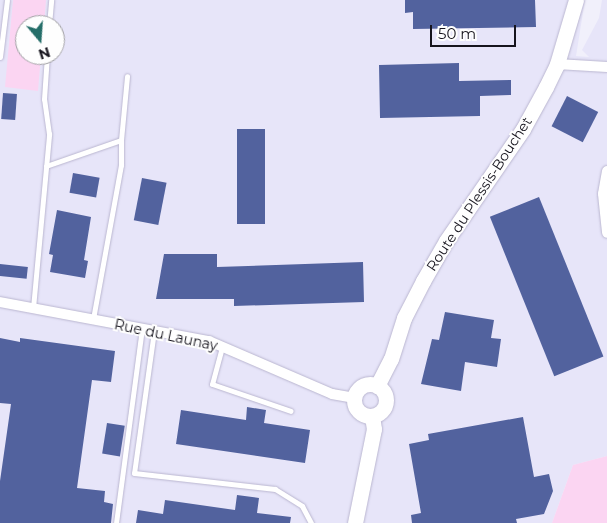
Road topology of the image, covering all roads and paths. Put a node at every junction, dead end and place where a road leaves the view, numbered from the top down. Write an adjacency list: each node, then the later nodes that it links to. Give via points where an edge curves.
1 (6, 0): 5 (lane)
2 (51, 0): 4 (lane)
3 (576, 0): 6 (street, Route du Plessis-Bouchet)
4 (50, 15)
5 (0, 57)
6 (557, 64): 8 (street); 20 (street, Route du Plessis-Bouchet, via 524,129 446,241 423,281 404,318 391,359)
7 (46, 65): 11 (lane, via 44,99 49,134)
8 (607, 67)
9 (127, 76): 10 (lane)
10 (121, 140): 11 (lane); 16 (lane, via 122,165)
11 (46, 166): 15 (lane)
12 (607, 171): 13 (street, via 603,194)
13 (607, 233)
14 (0, 302): 15 (street, Rue du Launay)
15 (33, 308): 16 (street, Rue du Launay)
16 (93, 320): 17 (street, Rue du Launay)
17 (142, 329): 18 (street, Rue du Launay); 24 (lane)
18 (154, 331): 19 (street, Rue du Launay); 25 (lane, via 134,473 275,489 302,506)
19 (222, 346): 21 (street, Rue du Launay, via 332,394); 22 (lane, via 212,384)
20 (377, 386): 21 (street, via 363,386); 23 (street, via 384,393 386,403 381,412)
21 (355, 398): 23 (street, via 359,411)
22 (291, 411)
23 (372, 416): 26 (street, via 374,429)
24 (116, 523)
25 (311, 523)
26 (356, 523)

